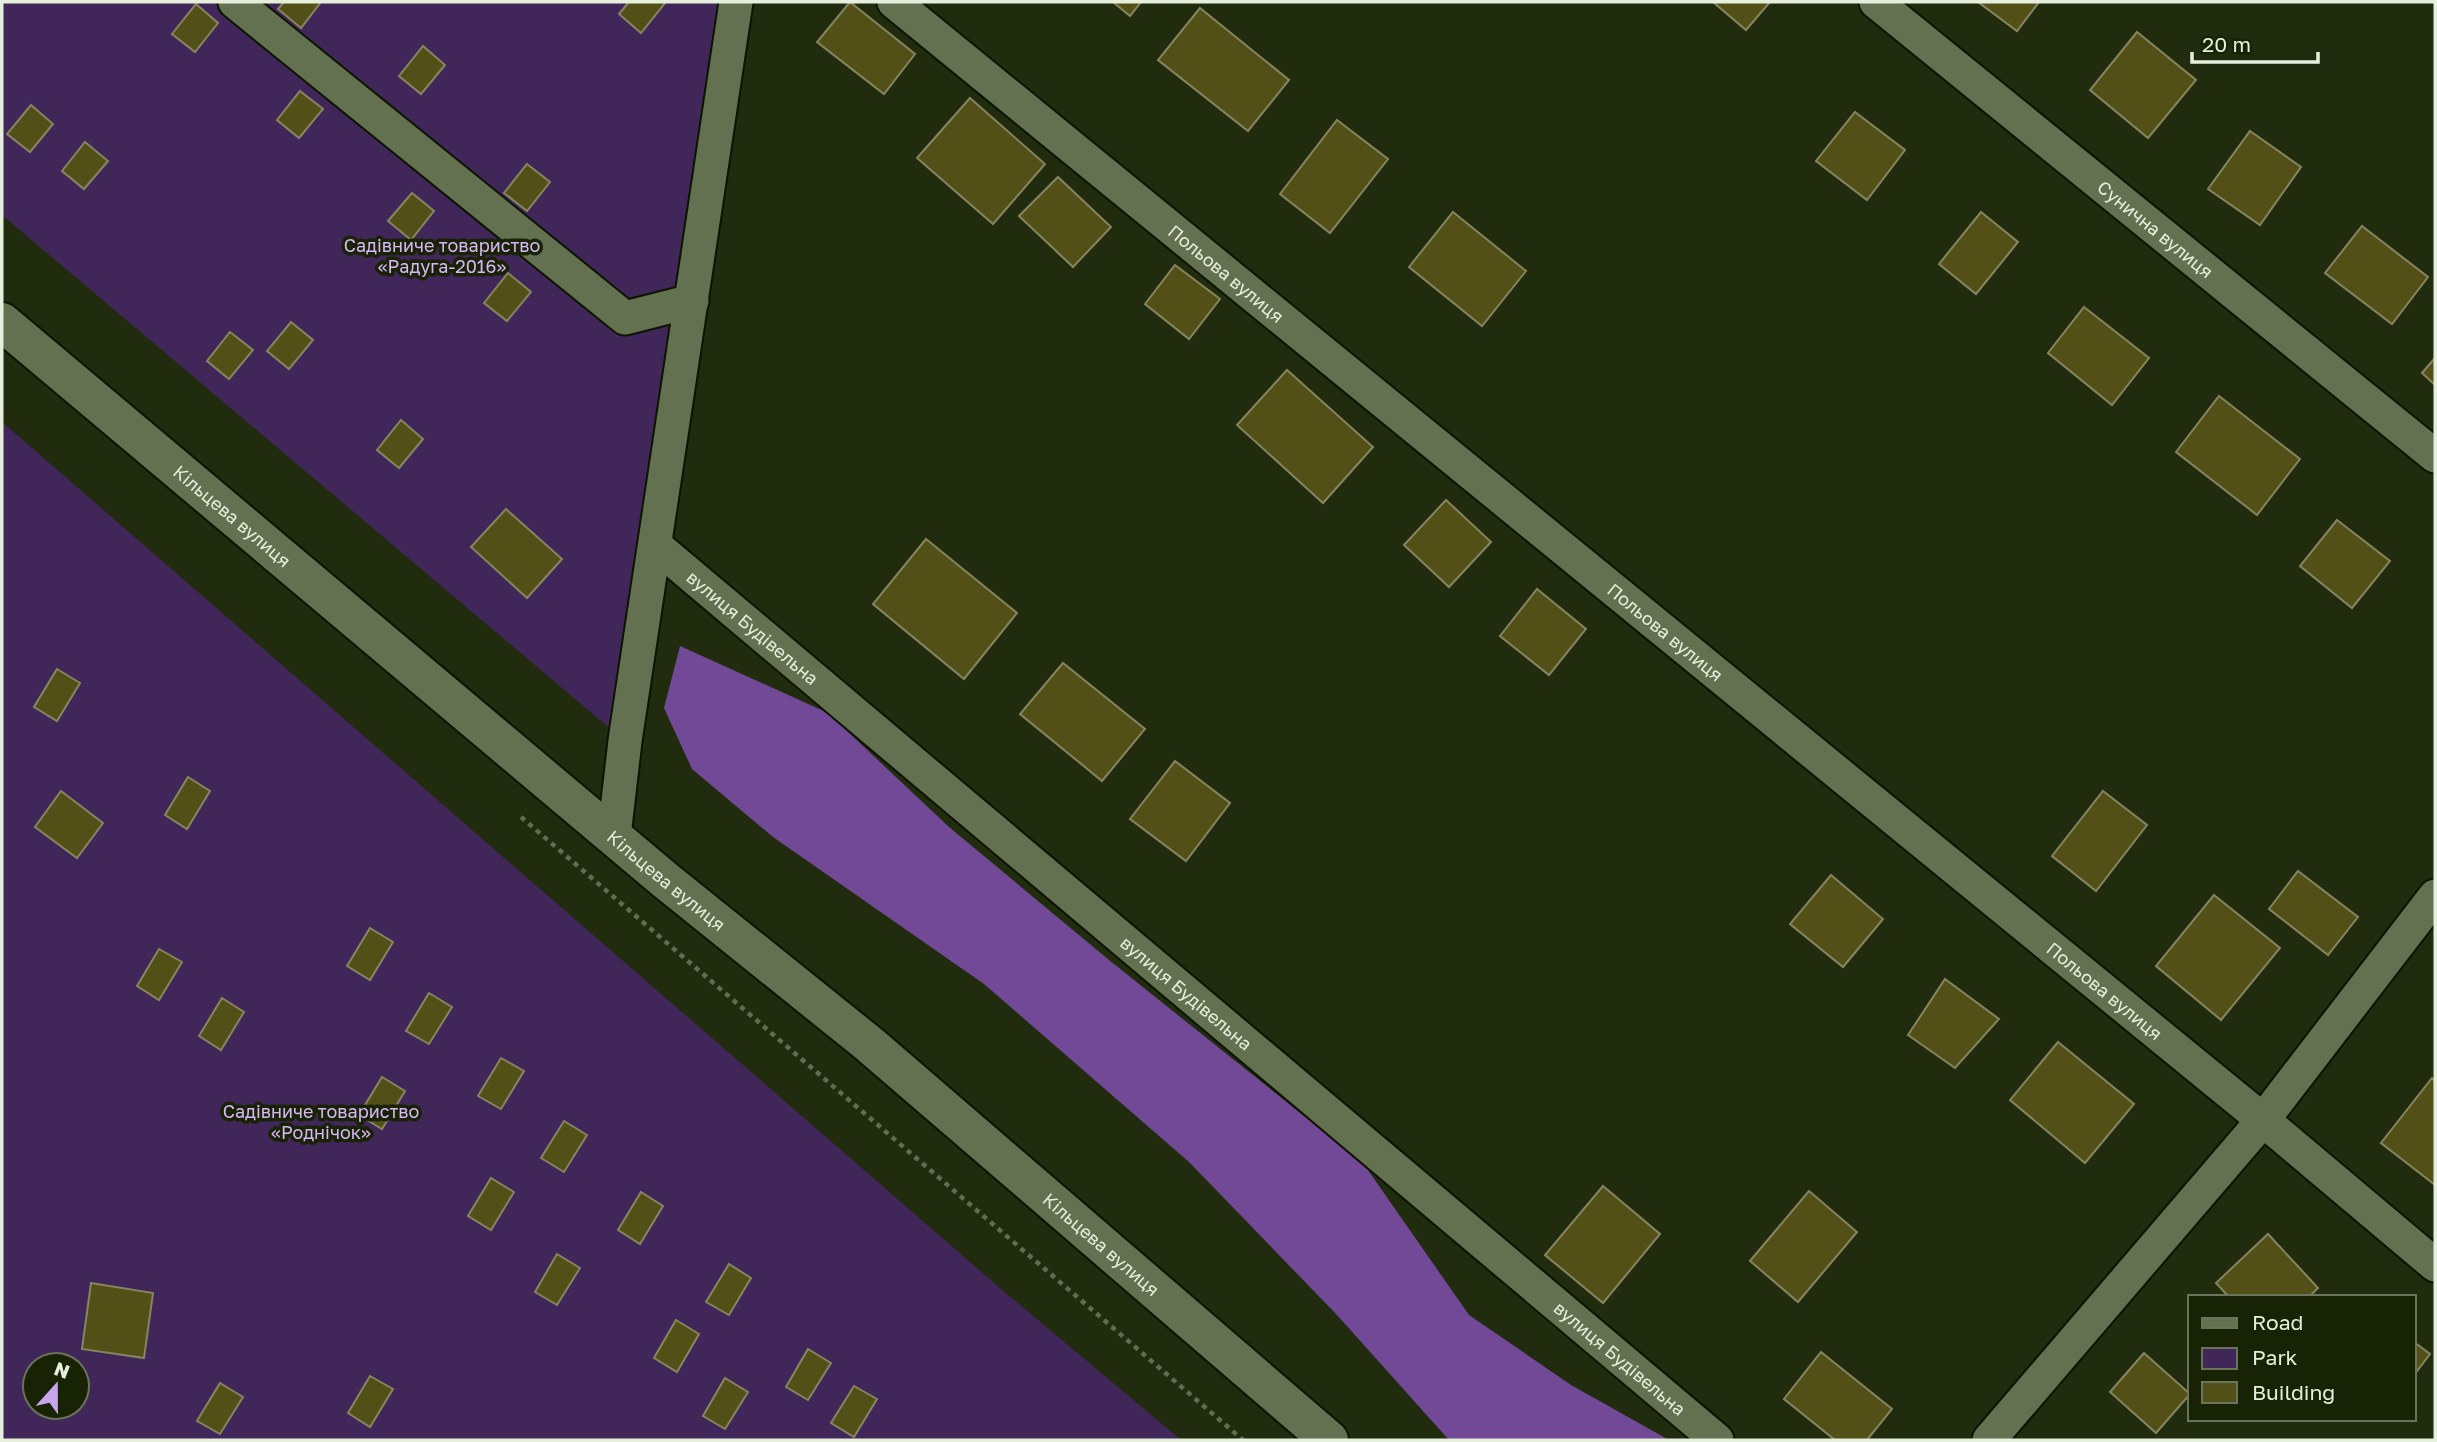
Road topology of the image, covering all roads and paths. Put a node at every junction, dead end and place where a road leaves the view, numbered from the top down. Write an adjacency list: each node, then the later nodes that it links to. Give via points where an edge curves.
1 (235, 2): 5 (street, via 625,318)
2 (736, 2): 5 (street)
3 (894, 2): 12 (street, Польова вулиця)
4 (1876, 2): 7 (street, Сунична вулиця)
5 (692, 301): 8 (street)
6 (2, 322): 9 (main road, Кільцева вулиця)
7 (2435, 456)
8 (655, 545): 9 (street); 16 (street, вулиця Будівельна)
9 (614, 836): 15 (main road, Кільцева вулиця, via 869,1044)
10 (2435, 896): 12 (street)
11 (835, 1086): 14 (path)
12 (2263, 1120): 13 (street, Польова вулиця); 17 (street)
13 (2435, 1265)
14 (1243, 1440)
15 (1329, 1440)
16 (1717, 1440)
17 (1989, 1440)

